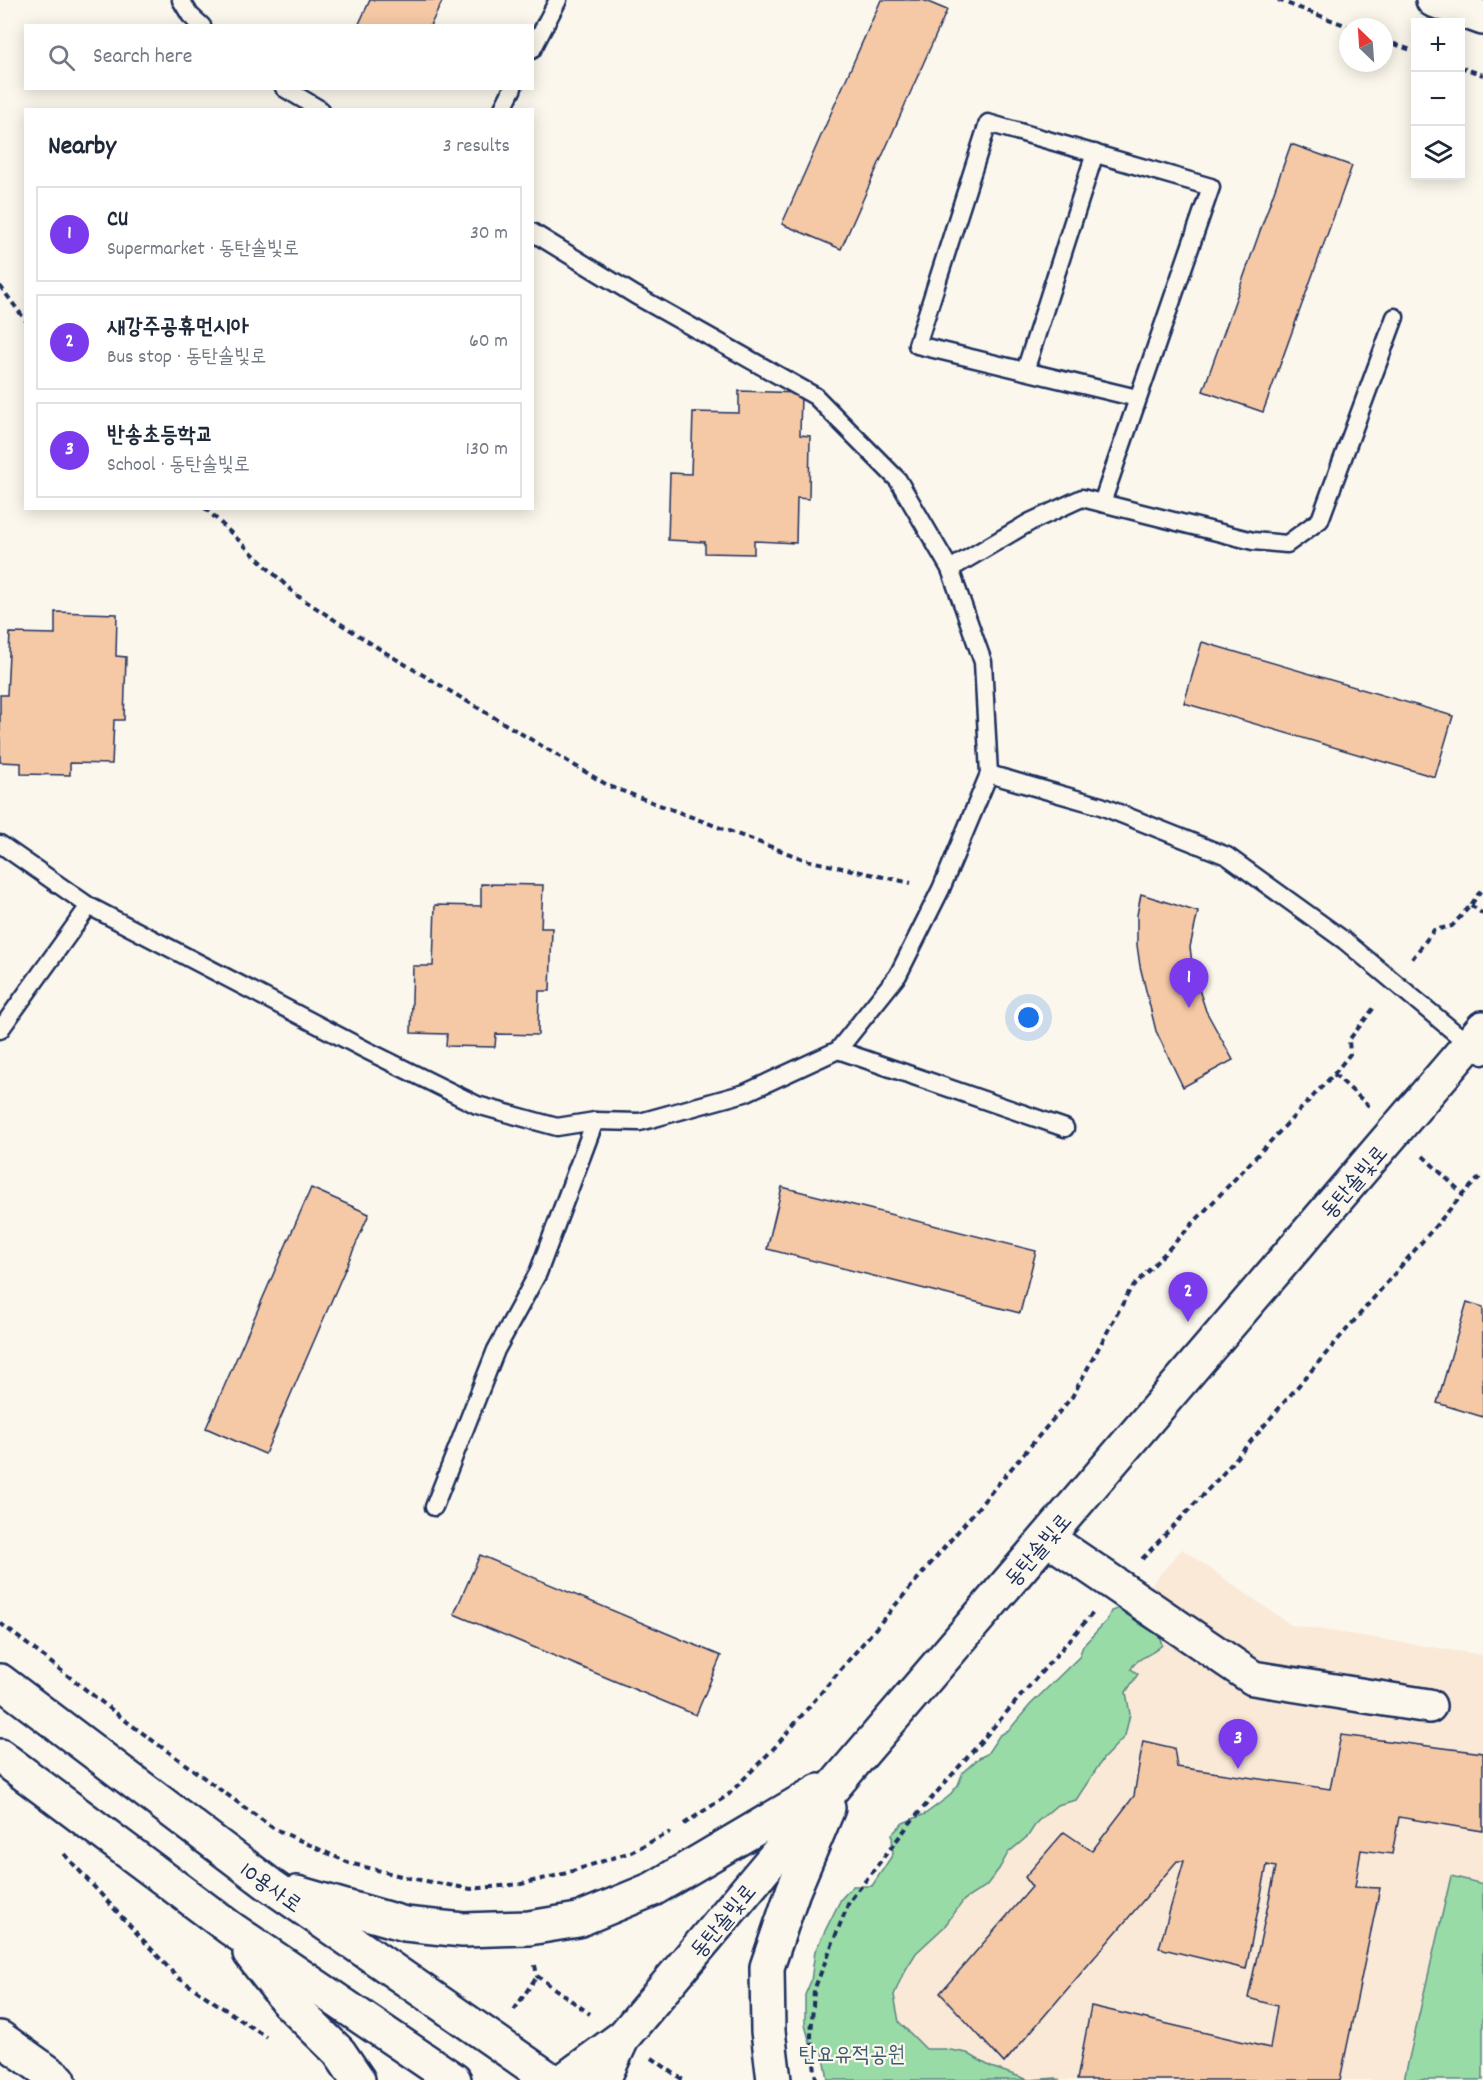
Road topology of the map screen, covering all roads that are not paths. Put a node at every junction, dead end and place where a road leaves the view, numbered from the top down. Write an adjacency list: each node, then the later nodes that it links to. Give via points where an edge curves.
1 (181, 0): 5 (lane)
2 (558, 0): 6 (lane)
3 (1433, 0): 4 (street)
4 (1483, 18)
5 (200, 24)
6 (534, 46)
7 (287, 90): 9 (lane)
8 (512, 90): 10 (lane)
9 (318, 108)
10 (503, 108)
11 (1095, 153): 14 (lane); 14 (lane, via 988,123 917,345); 15 (lane, via 1211,187)
12 (534, 233): 17 (lane, via 815,396 898,480)
13 (1395, 317): 16 (lane, via 1320,520 1287,544 1253,541)
14 (1025, 371): 15 (lane)
15 (1137, 398): 16 (lane)
16 (1102, 503): 17 (lane, via 1082,498 1030,522)
17 (950, 569): 18 (lane, via 983,662)
18 (989, 774): 22 (lane, via 1101,806 1227,856); 23 (lane, via 941,889 898,975)
19 (0, 844): 20 (lane)
20 (89, 906): 21 (lane); 24 (lane, via 477,1105 557,1127)
21 (0, 1030)
22 (1478, 1043): 27 (street, 동탄솔빛로)
23 (838, 1050): 24 (lane, via 745,1093 640,1122); 25 (lane)
24 (595, 1121): 26 (lane, via 538,1273 496,1350)
25 (1065, 1128)
26 (434, 1507)
27 (1047, 1538): 29 (street, via 1253,1678); 31 (street, 동탄솔빛로)
28 (0, 1682): 32 (street, 10용사로)
29 (1430, 1706)
30 (0, 1756): 33 (street)
31 (841, 1778): 32 (street, via 653,1889 578,1920 529,1929 463,1930 405,1924); 34 (street, 동탄솔빛로); 42 (street, via 793,1891 767,1967)
32 (270, 1885): 39 (street, 10용사로)
33 (230, 1928): 37 (street, via 288,2002 339,2052); 38 (street)
34 (623, 2037): 40 (street); 41 (street, 동탄솔빛로)
35 (0, 2038): 36 (street)
36 (59, 2080)
37 (358, 2080)
38 (454, 2080)
39 (551, 2080)
40 (564, 2080)
41 (603, 2080)
42 (774, 2080)

